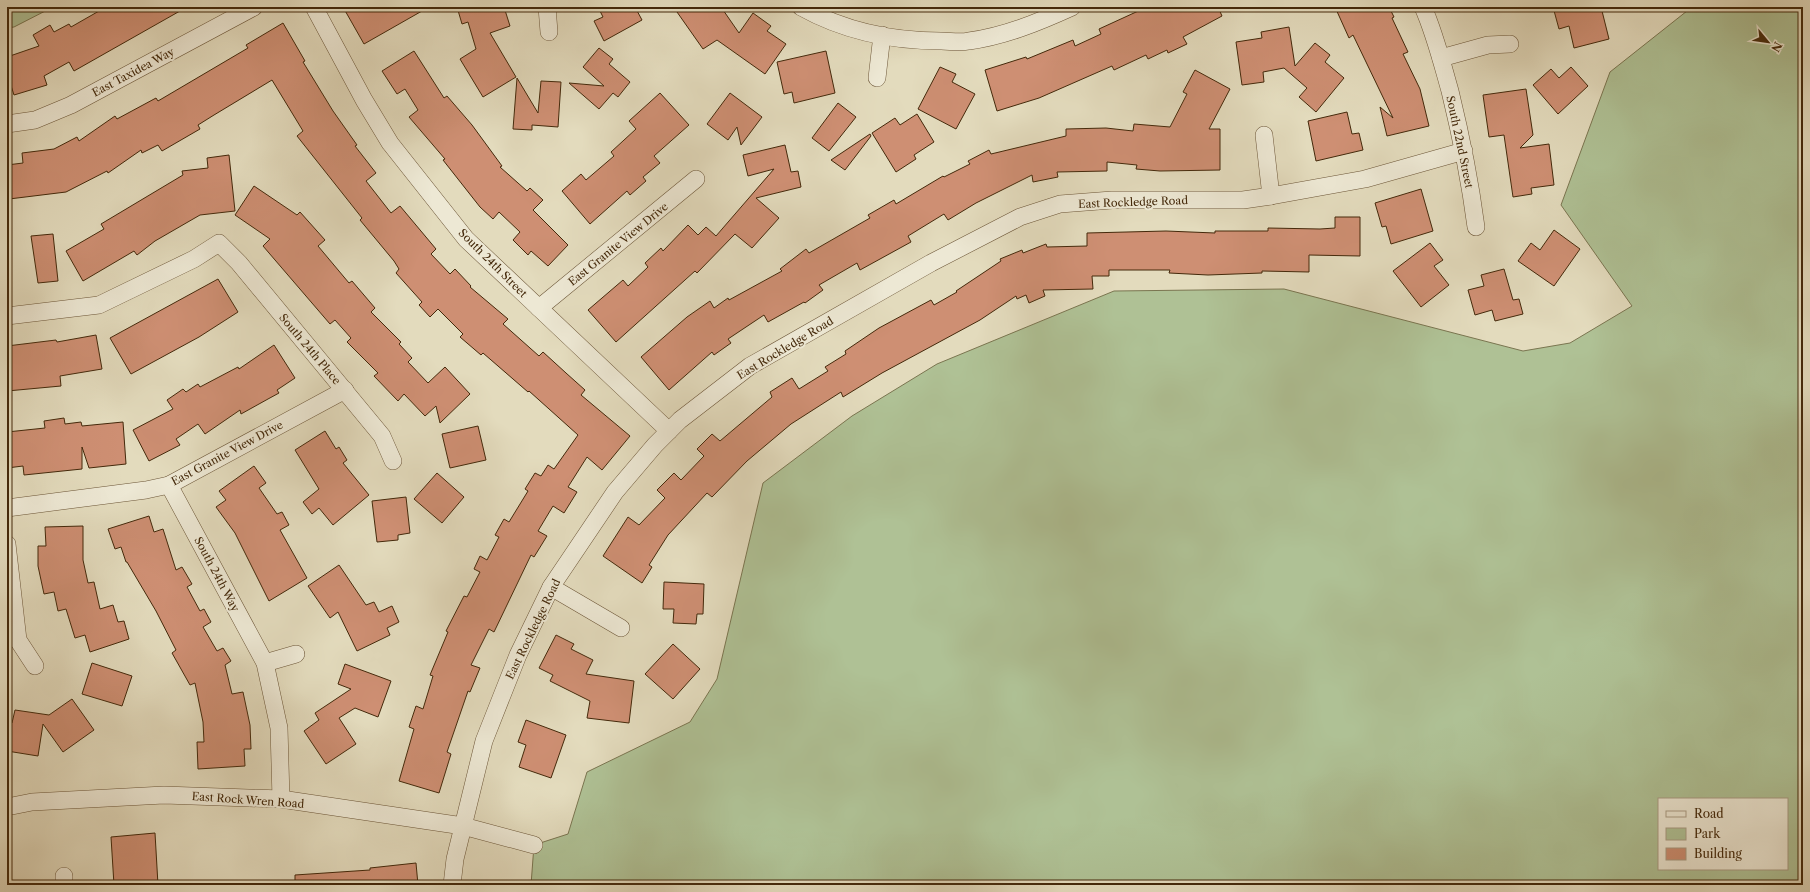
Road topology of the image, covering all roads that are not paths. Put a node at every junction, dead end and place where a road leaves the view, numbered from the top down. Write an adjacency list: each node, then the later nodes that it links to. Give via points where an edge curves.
1 (254, 7): 12 (street, East Taxidea Way, via 71,105 36,120)
2 (314, 7): 18 (street, South 24th Street, via 390,143 466,239)
3 (547, 7): 7 (street)
4 (801, 7): 8 (street, via 859,31)
5 (1072, 7): 8 (street, via 1018,30 968,42 916,41)
6 (1423, 7): 10 (street, South 22nd Street)
7 (548, 32)
8 (882, 35): 11 (street)
9 (1510, 44): 10 (street, via 1488,45)
10 (1441, 58): 14 (street, South 22nd Street)
11 (877, 78)
12 (7, 124)
13 (1264, 135): 16 (street)
14 (1464, 151): 16 (street, East Rockledge Road, via 1365,179); 17 (street, South 22nd Street)
15 (696, 179): 18 (street, East Granite View Drive)
16 (1271, 196): 21 (street, East Rockledge Road, via 1243,200 1098,201 1060,204 1020,216 931,263 750,366)
17 (1476, 227)
18 (539, 308): 21 (street, South 24th Street)
19 (7, 316): 20 (street, South 24th Place, via 100,305 194,259 218,243 239,263)
20 (345, 390): 22 (street, South 24th Place, via 382,436); 23 (street, East Granite View Drive)
21 (669, 431): 26 (street, East Rockledge Road, via 615,492)
22 (392, 461)
23 (169, 485): 24 (street, East Granite View Drive); 29 (street, South 24th Way)
24 (7, 508)
25 (7, 544): 30 (street, via 18,640)
26 (551, 587): 27 (street); 33 (street, East Rockledge Road, via 518,655 484,741)
27 (621, 628)
28 (296, 654): 29 (street)
29 (265, 663): 31 (street, South 24th Way, via 279,728)
30 (35, 666)
31 (281, 799): 32 (street, East Rock Wren Road, via 164,795 32,802); 33 (street, East Rock Wren Road)
32 (7, 807)
33 (463, 826): 34 (street, East Rock Wren Road); 35 (street)
34 (534, 845)
35 (452, 885)

